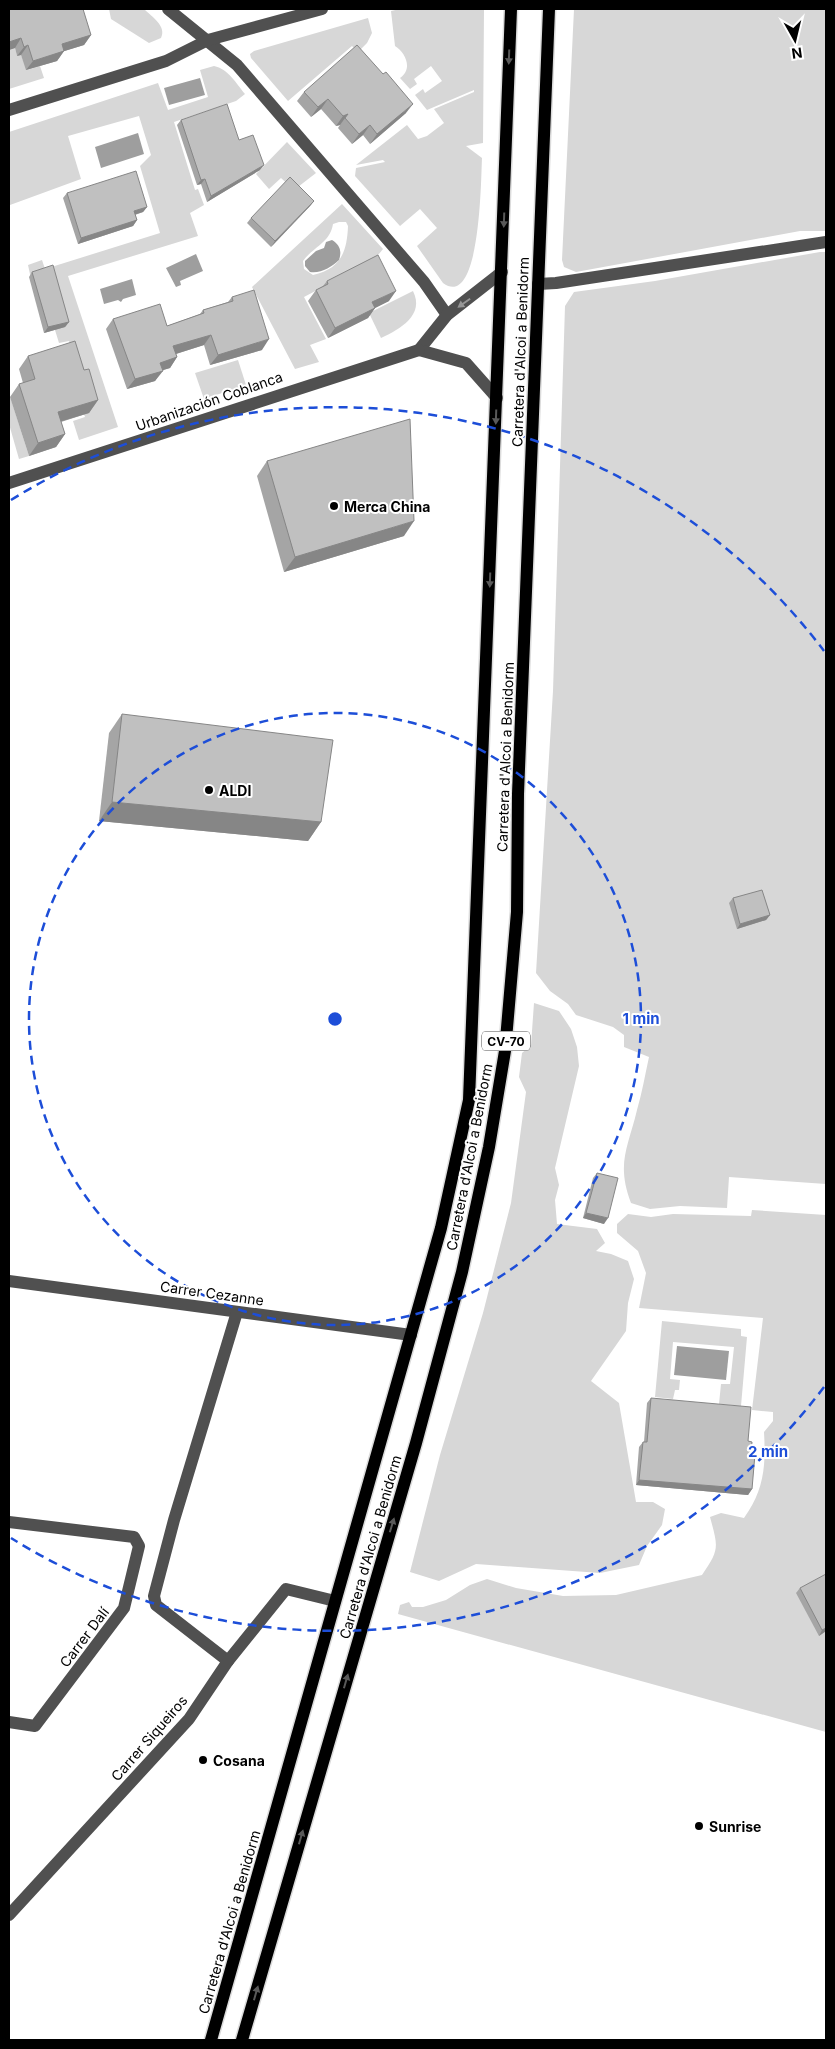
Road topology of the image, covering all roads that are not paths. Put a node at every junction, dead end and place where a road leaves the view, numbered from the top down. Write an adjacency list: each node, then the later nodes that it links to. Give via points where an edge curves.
1 (168, 9): 5 (street)
2 (322, 9): 5 (street)
3 (511, 9): 8 (main road, Carretera d'Alcoi a Benidorm / CV-70, one-way to 8)
4 (550, 9): 9 (main road, Carretera d'Alcoi a Benidorm / CV-70)
5 (208, 40): 6 (street, via 166,61); 10 (street, via 237,65 424,282)
6 (9, 110)
7 (826, 242): 9 (street)
8 (502, 272): 10 (street, one-way to 10); 12 (main road, Carretera d'Alcoi a Benidorm / CV-70)
9 (538, 284): 23 (main road, Carretera d'Alcoi a Benidorm / CV-70, one-way to 9, via 416,1443 462,1272 489,1147 505,1051 517,912 518,794)
10 (447, 315): 11 (street)
11 (419, 350): 12 (street, via 466,363); 13 (street, Urbanización Coblanca)
12 (497, 398): 16 (main road, Carretera d'Alcoi a Benidorm / CV-70, one-way to 16, via 470,1100 441,1228)
13 (9, 483)
14 (9, 1281): 15 (street, Carrer Cezanne)
15 (237, 1312): 16 (street, Carrer Cezanne); 19 (street, via 154,1596 156,1605)
16 (411, 1335): 18 (main road, Carretera d'Alcoi a Benidorm / CV-70)
17 (9, 1522): 20 (street, Carrer Dalí, via 134,1537 139,1546 124,1608 35,1726)
18 (335, 1601): 19 (street, Carrer Siqueiros, via 286,1589); 22 (main road, Carretera d'Alcoi a Benidorm / CV-70)
19 (228, 1661): 21 (street, Carrer Siqueiros, via 189,1719)
20 (9, 1722)
21 (9, 1915)
22 (211, 2040)
23 (242, 2040)

